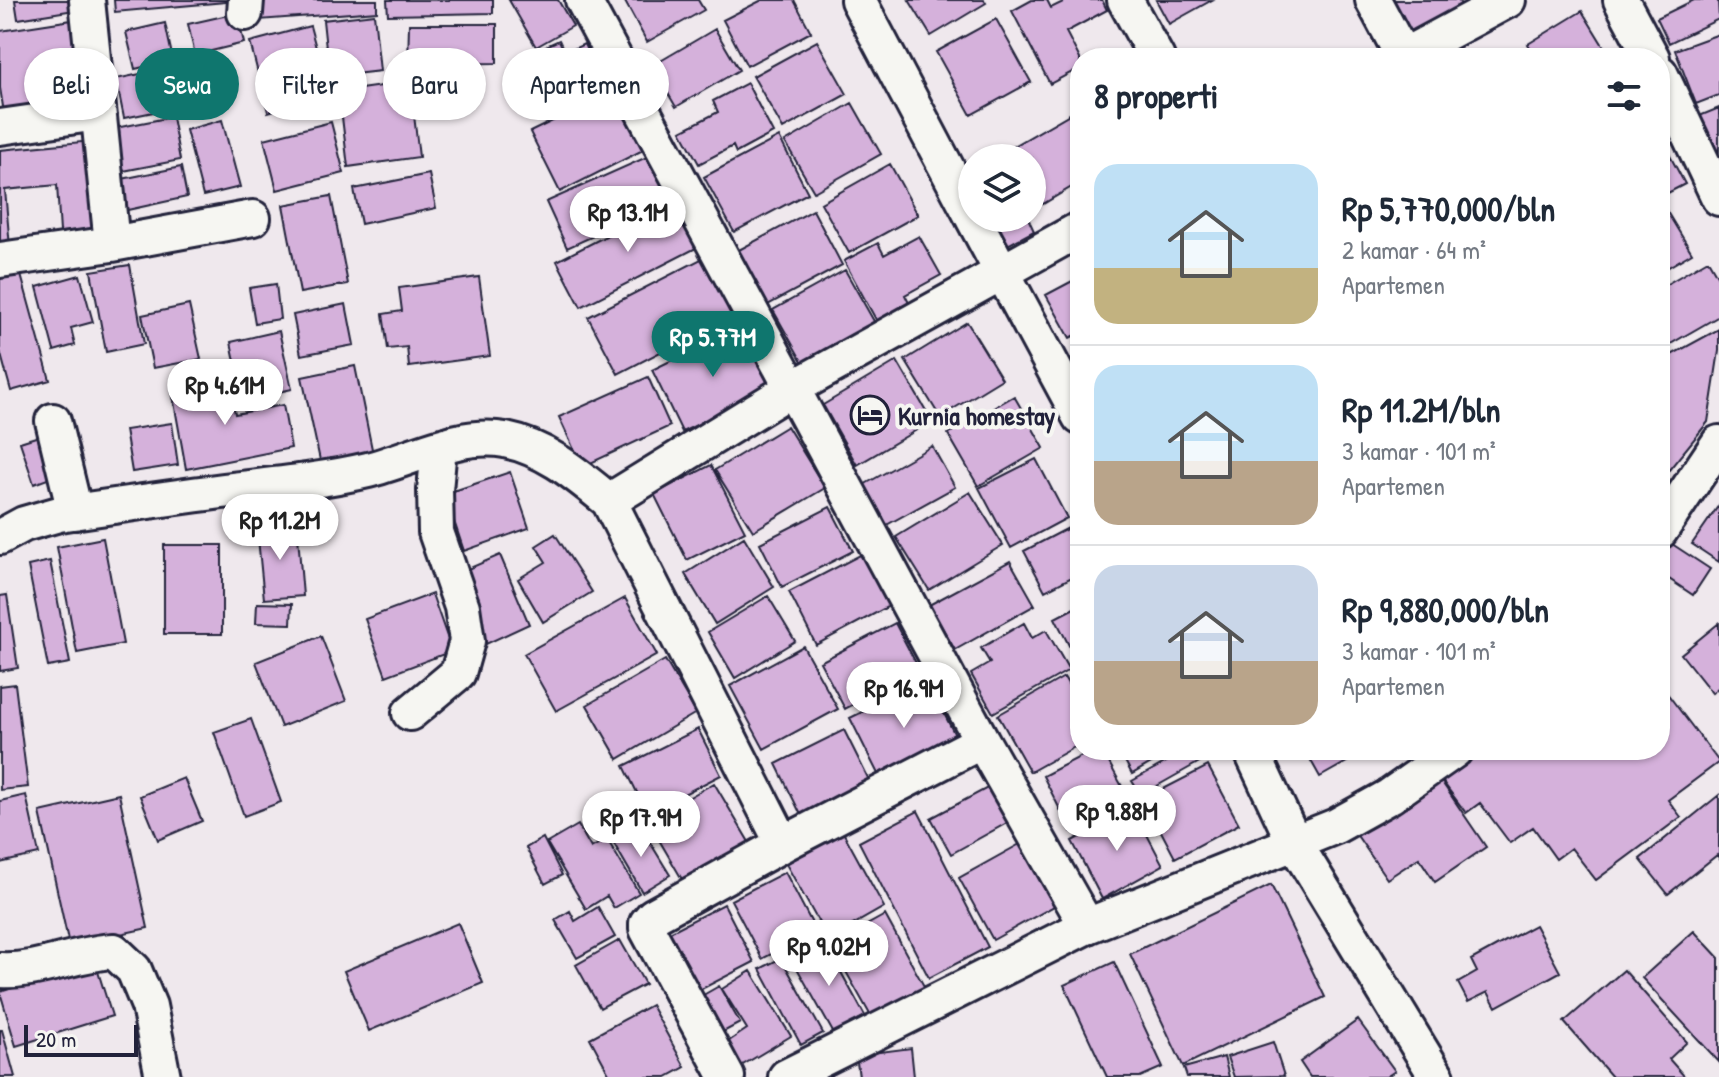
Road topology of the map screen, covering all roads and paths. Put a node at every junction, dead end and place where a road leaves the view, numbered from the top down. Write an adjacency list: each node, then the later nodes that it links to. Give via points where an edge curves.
1 (87, 0): 8 (street)
2 (583, 0): 25 (street)
3 (858, 0): 17 (street)
4 (1125, 0): 9 (street)
5 (1373, 0): 10 (street)
6 (1508, 0): 11 (street)
7 (1621, 0): 12 (street)
8 (92, 48)
9 (1151, 48)
10 (1397, 48)
11 (1419, 48)
12 (1647, 48)
13 (1670, 94): 18 (street)
14 (49, 120): 16 (street)
15 (99, 120): 22 (street)
16 (0, 127)
17 (958, 190)
18 (1719, 198)
19 (253, 218): 22 (street)
20 (980, 232): 24 (street)
21 (1070, 235): 24 (street)
22 (112, 244): 23 (street)
23 (0, 260)
24 (1002, 273): 25 (street); 26 (street)
25 (793, 388): 30 (street); 35 (street)
26 (1070, 399)
27 (53, 421): 31 (street)
28 (1719, 443): 32 (street)
29 (439, 448): 30 (street, via 503,440 534,449 567,466); 31 (street, via 325,477); 34 (street, via 436,532 462,607 467,641 458,673)
30 (609, 501): 39 (street)
31 (75, 512): 33 (street, via 24,524)
32 (1670, 516)
33 (0, 537)
34 (410, 713)
35 (982, 741): 39 (street); 40 (street)
36 (1256, 760): 38 (street)
37 (1441, 760): 38 (street, via 1390,796)
38 (1294, 842): 40 (street); 45 (street)
39 (783, 844): 43 (street, via 647,923)
40 (1087, 926): 44 (street)
41 (0, 970): 42 (street, via 21,971 114,951 134,970 149,1006)
42 (163, 1077)
43 (727, 1077)
44 (786, 1077)
45 (1437, 1077)

